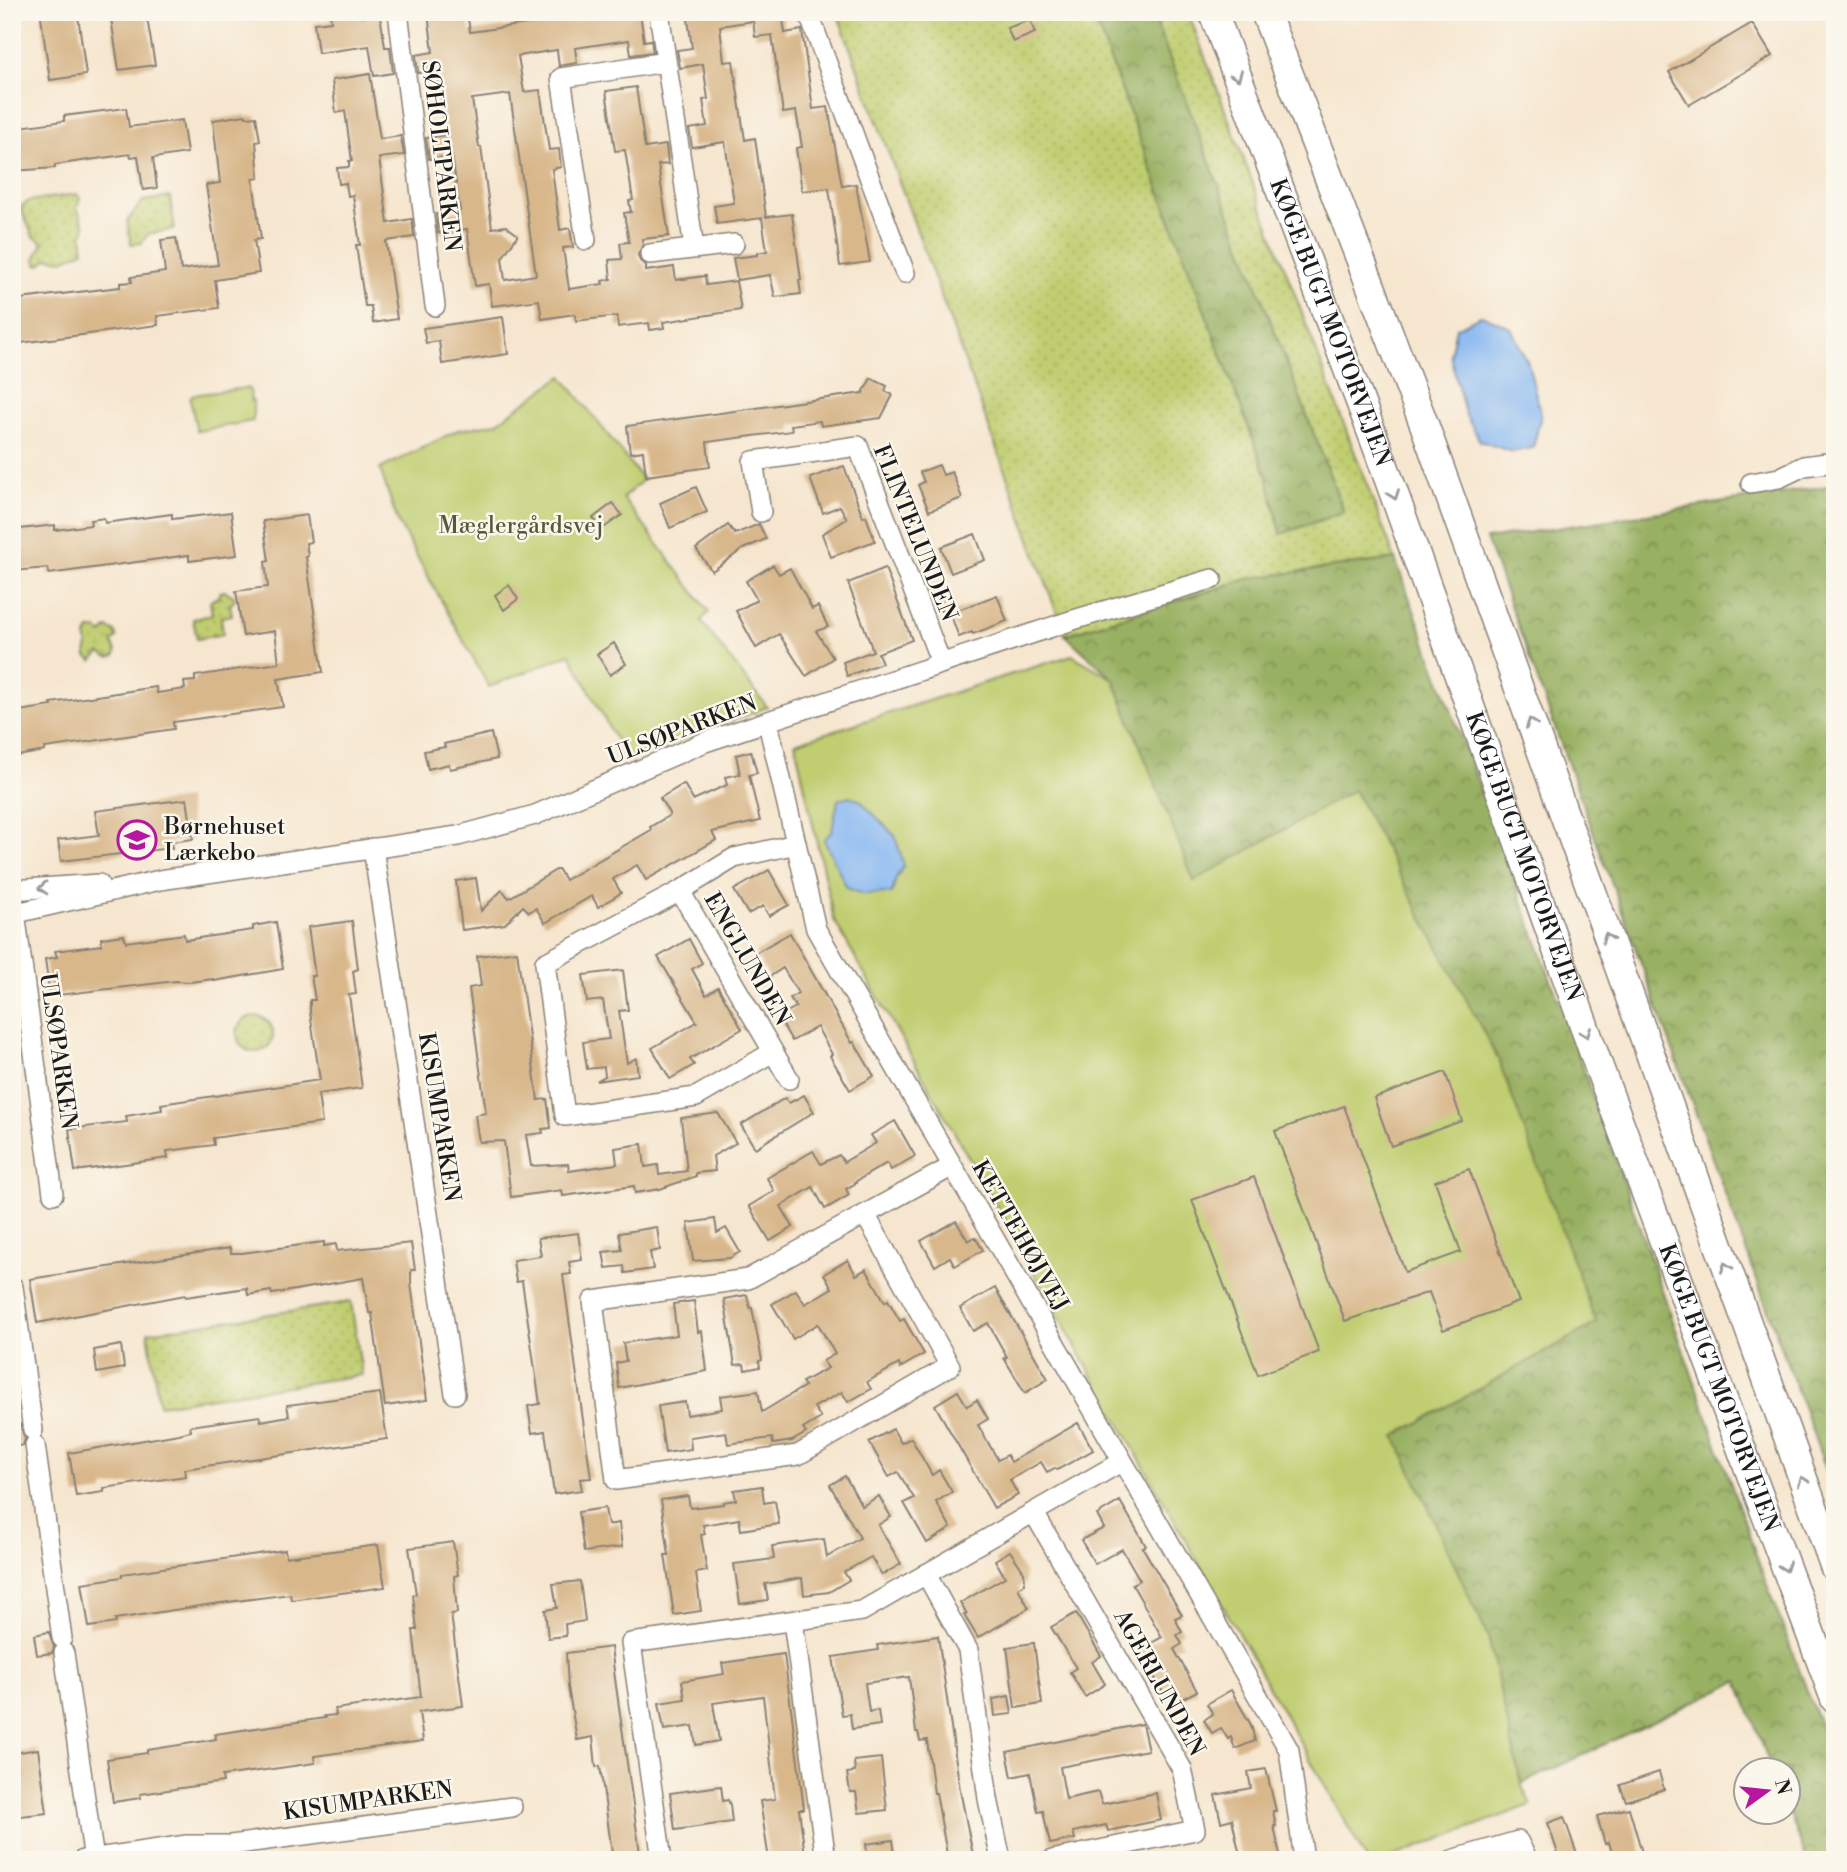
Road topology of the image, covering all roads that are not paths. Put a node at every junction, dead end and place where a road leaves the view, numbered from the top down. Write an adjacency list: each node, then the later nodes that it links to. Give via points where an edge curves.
1 (398, 12): 12 (street, SØHOLTPARKEN)
2 (659, 12): 6 (street)
3 (808, 12): 11 (street)
4 (1213, 12): 37 (highway, KØGE BUGT MOTORVEJEN, one-way to 37, via 1378,449 1601,1073)
5 (1265, 12): 34 (highway, one-way to 5, via 1424,424)
6 (666, 62): 7 (street, via 561,78); 9 (street)
7 (586, 240)
8 (734, 244): 9 (street)
9 (694, 248): 10 (street)
10 (650, 254)
11 (905, 273)
12 (435, 306)
13 (1835, 462): 14 (street, via 1804,466 1779,478)
14 (1751, 483)
15 (761, 512): 17 (street, FLINTELUNDEN, via 753,461 858,446)
16 (1212, 579): 17 (street, ULSØPARKEN)
17 (941, 663): 18 (street, ULSØPARKEN)
18 (768, 723): 19 (street, KETTEHØJVEJ); 20 (street, ULSØPARKEN, via 705,742 535,815 458,836)
19 (796, 844): 23 (street, ENGLUNDEN, via 734,858); 27 (street, KETTEHØJVEJ, via 816,929)
20 (373, 848): 21 (street, ULSØPARKEN); 31 (street, KISUMPARKEN)
21 (160, 880): 22 (street, ULSØPARKEN, one-way to 22); 24 (street, ULSØPARKEN)
22 (12, 890): 24 (street, ULSØPARKEN)
23 (680, 891): 25 (street, ENGLUNDEN); 25 (street, ENGLUNDEN, via 545,963 565,1116 696,1097)
24 (14, 913): 28 (street, ULSØPARKEN)
25 (773, 1052): 26 (street, ENGLUNDEN)
26 (789, 1079)
27 (951, 1167): 29 (street); 32 (street, KETTEHØJVEJ)
28 (53, 1195)
29 (866, 1216): 29 (street, via 748,1279 593,1301 616,1480 798,1455 950,1366)
30 (13, 1287): 40 (street, KISUMPARKEN)
31 (455, 1394)
32 (1121, 1462): 33 (street); 46 (street, KETTEHØJVEJ, via 1289,1750)
33 (1034, 1513): 35 (street); 45 (street, AGERLUNDEN, via 1181,1767 1195,1830)
34 (1835, 1568)
35 (926, 1574): 36 (street, via 862,1611); 44 (street, via 968,1650)
36 (793, 1621): 42 (street, via 631,1643); 43 (street)
37 (1835, 1699)
38 (512, 1807): 39 (street, KISUMPARKEN)
39 (231, 1845): 40 (street, KISUMPARKEN, via 187,1845); 41 (street, KISUMPARKEN)
40 (90, 1859)
41 (197, 1860)
42 (662, 1860)
43 (826, 1860)
44 (1001, 1860)
45 (1052, 1860)
46 (1304, 1860)
47 (1452, 1860): 48 (street, via 1518,1841)
48 (1528, 1860)

